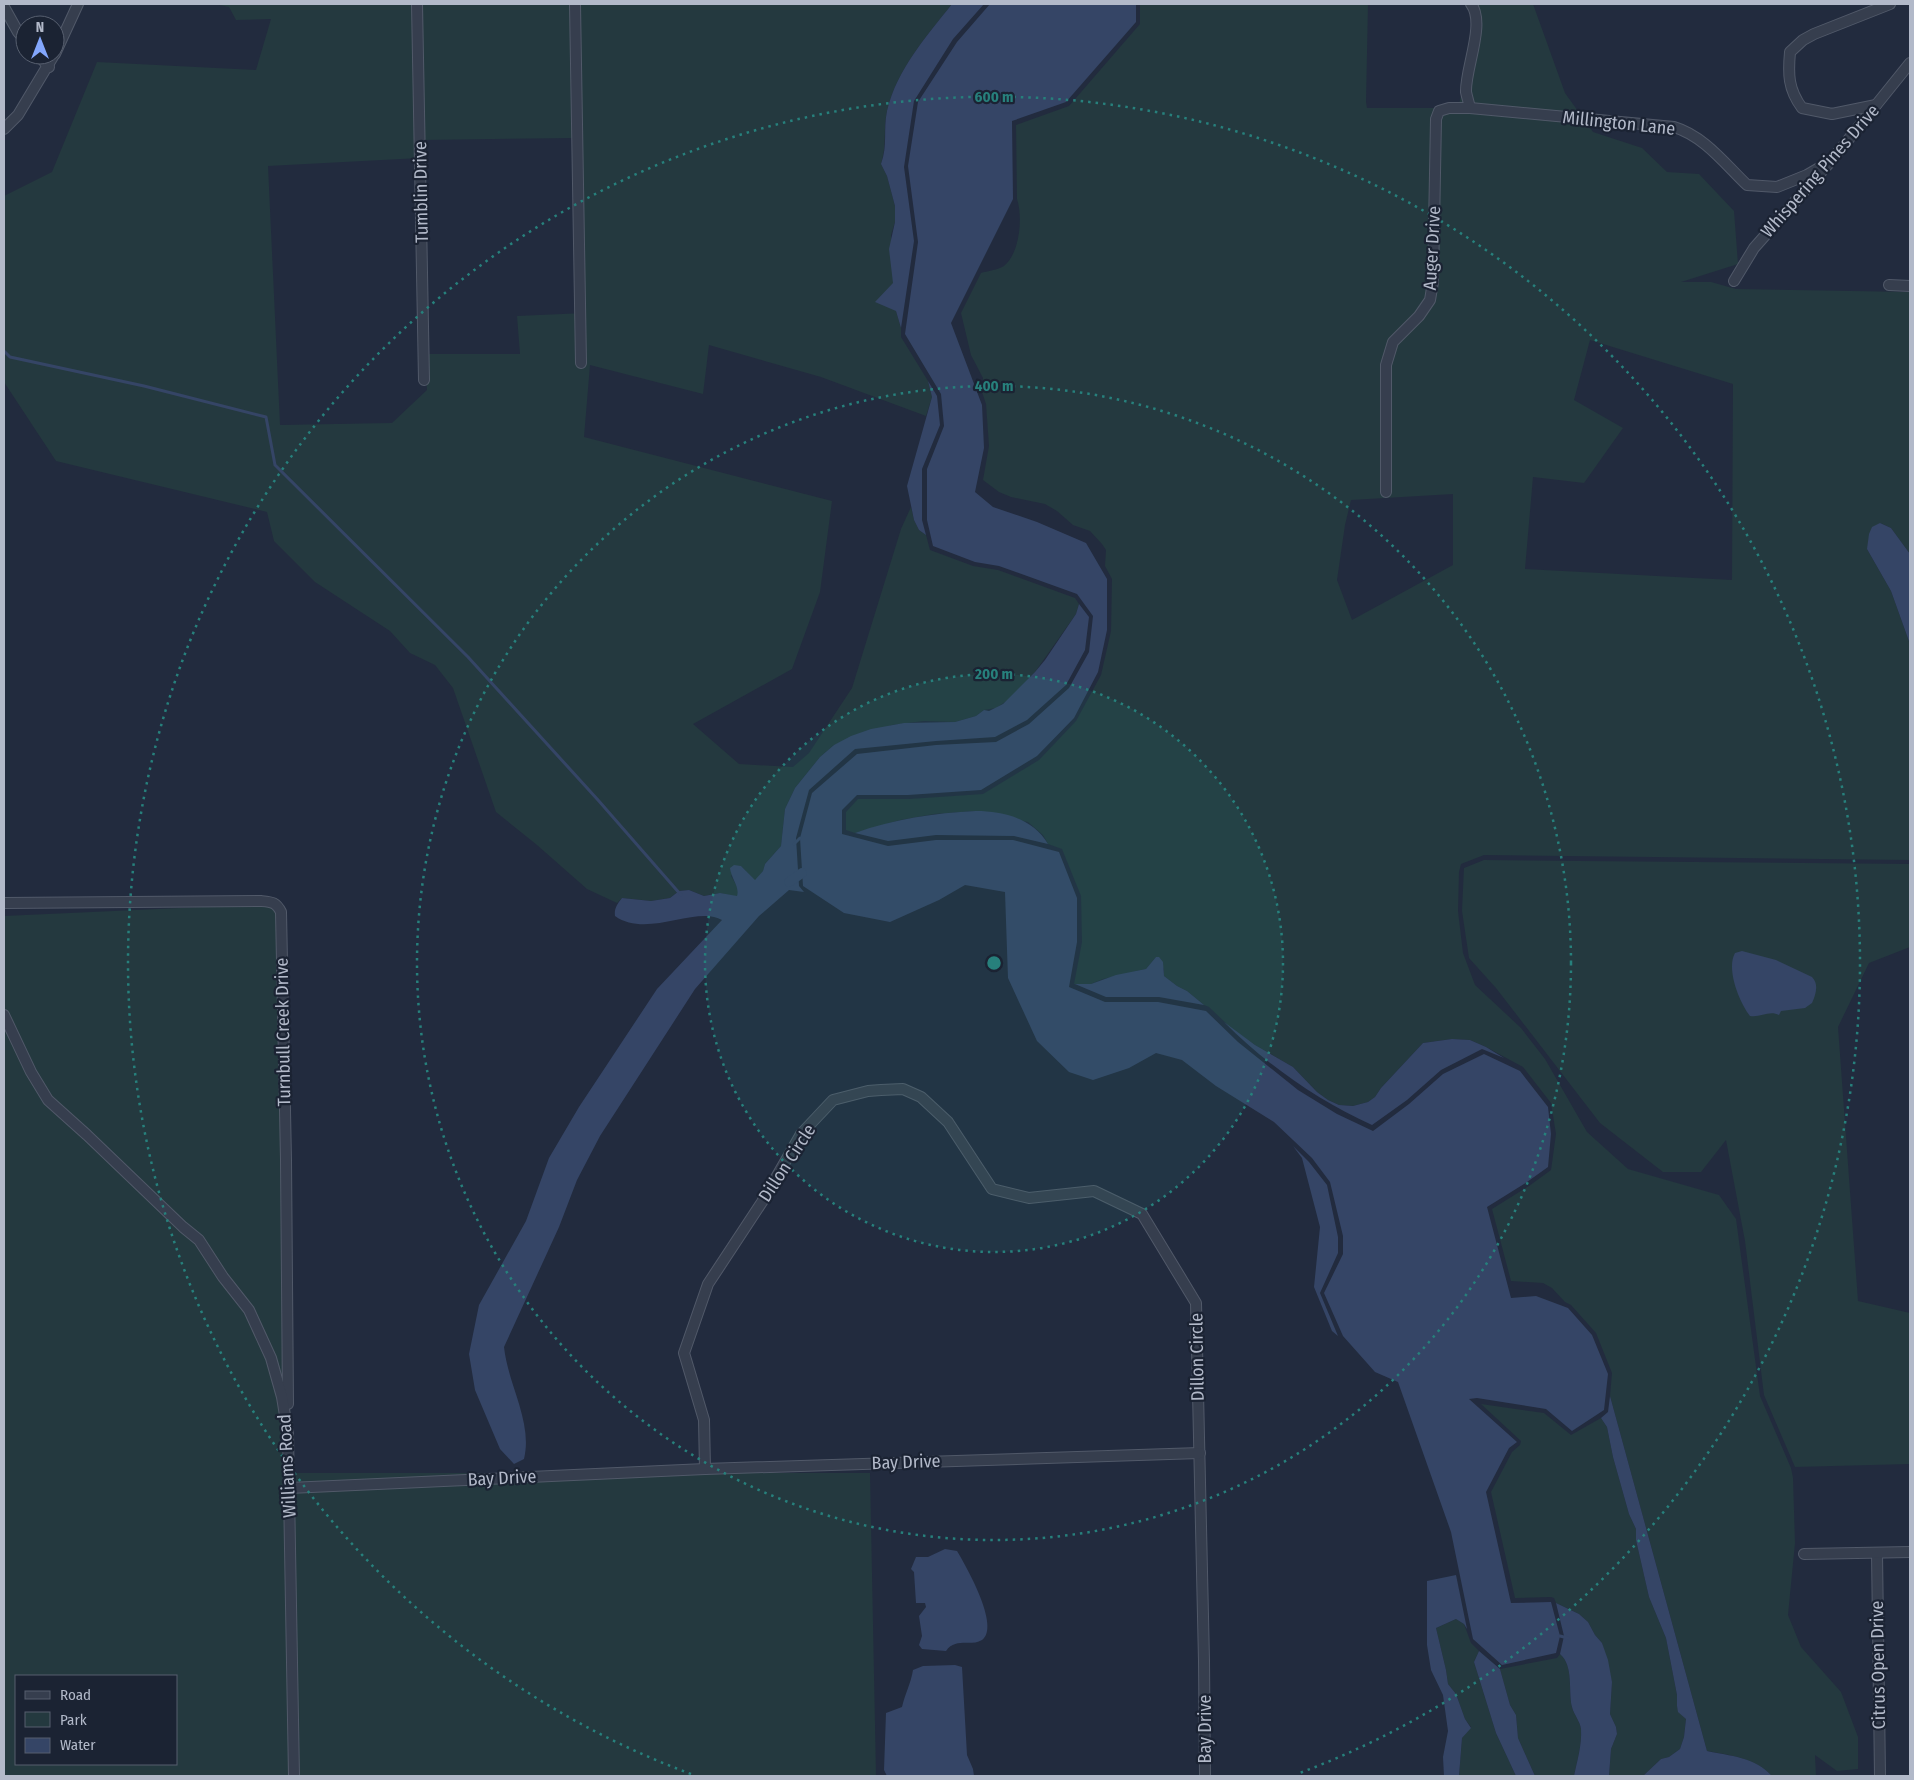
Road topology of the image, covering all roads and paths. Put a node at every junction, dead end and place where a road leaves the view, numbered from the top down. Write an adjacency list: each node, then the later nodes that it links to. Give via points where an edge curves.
1 (78, 4): 8 (street)
2 (417, 4): 19 (street, Tumblin Drive)
3 (575, 4): 18 (street)
4 (1471, 4): 12 (street, via 1476,13 1476,25 1466,92)
5 (1890, 4): 11 (street, via 1814,34 1790,52 1788,75 1795,98 1802,108 1832,114)
6 (4, 7): 7 (street)
7 (15, 27)
8 (65, 32)
9 (1910, 63): 11 (street, Whispering Pines Drive)
10 (48, 67): 13 (street, via 18,114)
11 (1876, 105): 14 (street, Whispering Pines Drive)
12 (1470, 108): 14 (street, Millington Lane, via 1674,127 1703,142 1747,185 1777,187); 20 (street, Auger Drive, via 1439,111 1436,120 1433,282 1430,300 1393,342 1386,365)
13 (4, 129)
14 (1831, 161): 15 (street, Whispering Pines Drive, via 1754,248)
15 (1734, 281)
16 (1889, 286): 17 (street)
17 (1910, 286)
18 (581, 363)
19 (424, 380)
20 (1386, 492)
21 (4, 903): 23 (street, Turnbull Creek Drive, via 273,902 278,906 283,987)
22 (4, 1015): 23 (street, Williams Road, via 48,1100 199,1240 249,1310 271,1358)
23 (288, 1434): 26 (street, Williams Road)
24 (1200, 1453): 25 (street, Bay Drive); 25 (street, Dillon Circle, via 1196,1303 1142,1214 1094,1191 1029,1198 992,1188 948,1122 921,1097 903,1089 868,1091 833,1100 801,1134 762,1202 708,1284 684,1353 704,1420); 31 (street, Bay Drive)
25 (705, 1469): 26 (street, Bay Drive)
26 (289, 1488): 30 (street, Williams Road)
27 (1910, 1552): 28 (street)
28 (1877, 1553): 29 (street); 32 (street, Citrus Open Drive)
29 (1804, 1554)
30 (294, 1776)
31 (1205, 1776)
32 (1880, 1776)

